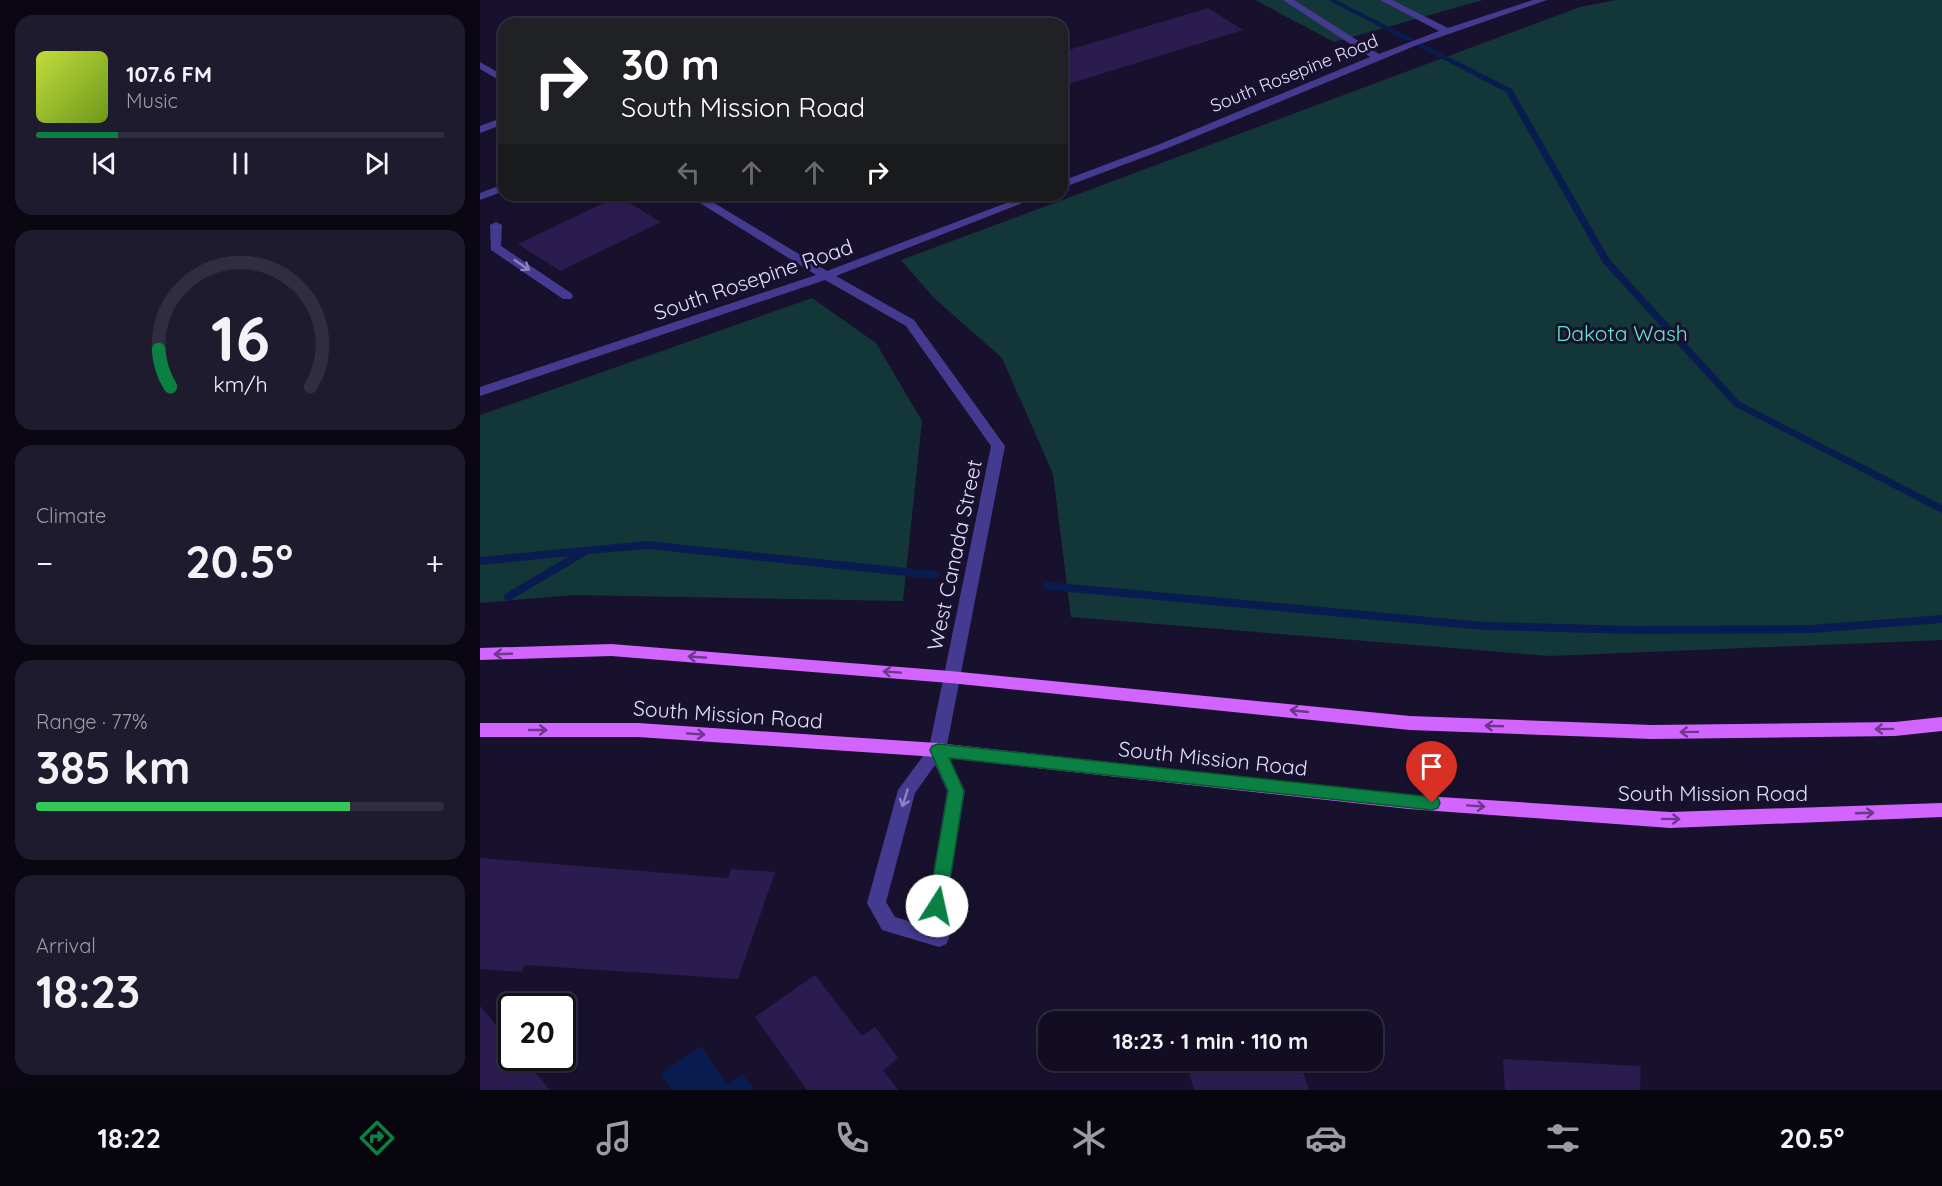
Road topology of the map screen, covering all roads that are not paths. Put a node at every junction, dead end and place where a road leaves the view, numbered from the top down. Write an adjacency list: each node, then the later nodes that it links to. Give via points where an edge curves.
1 (1287, 0): 5 (street)
2 (1385, 0): 4 (street)
3 (1542, 0): 4 (street, South Rosepine Road)
4 (1448, 32): 5 (street, South Rosepine Road)
5 (1378, 58): 10 (street, South Rosepine Road)
6 (480, 65): 7 (street)
7 (498, 76)
8 (498, 122): 9 (street)
9 (480, 130)
10 (1068, 183)
11 (498, 190): 12 (street)
12 (480, 197)
13 (703, 201): 16 (street, West Canada Street)
14 (1021, 201): 16 (street, South Rosepine Road)
15 (496, 225): 17 (street, one-way to 17, via 495,247)
16 (826, 276): 18 (street, South Rosepine Road); 20 (street, West Canada Street, via 910,323 998,446)
17 (567, 296)
18 (480, 392)
19 (480, 654): 20 (main road, one-way to 19, via 611,650)
20 (950, 676): 21 (main road, one-way to 20, via 1895,729 1652,732 1410,723); 23 (street, West Canada Street)
21 (1942, 724)
22 (480, 730): 23 (main road, South Mission Road, one-way to 23, via 638,730)
23 (938, 750): 23 (street, one-way to 23, via 907,790 876,903 889,924 939,938 937,906 956,791); 24 (main road, South Mission Road, one-way to 24, via 1408,802 1670,820)
24 (1942, 810)

